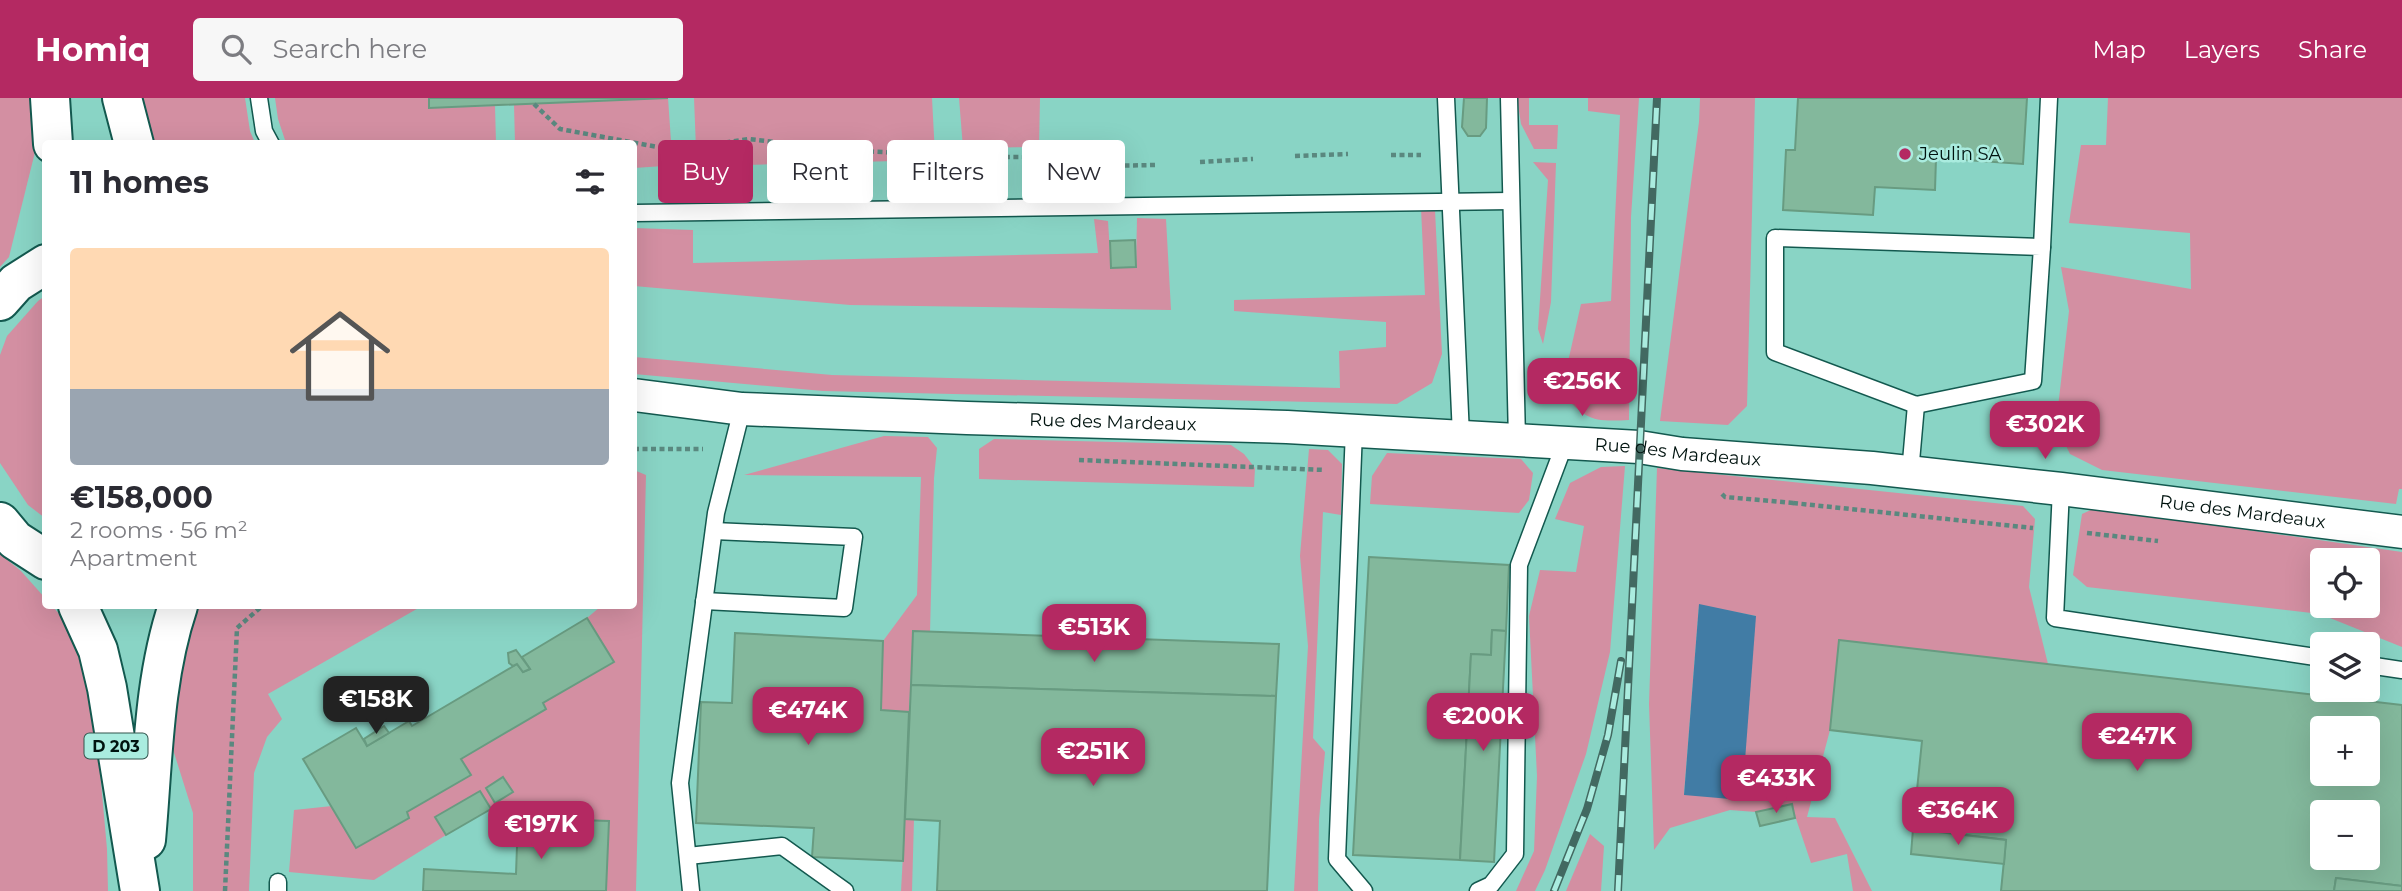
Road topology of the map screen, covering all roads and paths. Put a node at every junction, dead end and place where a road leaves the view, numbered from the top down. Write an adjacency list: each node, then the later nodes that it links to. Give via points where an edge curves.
1 (50, 98): 8 (main road)
2 (122, 98): 9 (main road)
3 (259, 98): 10 (lane)
4 (1446, 98): 22 (lane)
5 (1509, 98): 23 (lane)
6 (2049, 98): 25 (lane)
7 (534, 104): 11 (path, via 560,129)
8 (53, 140)
9 (133, 140)
10 (269, 140)
11 (620, 140)
12 (637, 143): 17 (path, via 674,150 749,139 869,152)
13 (1348, 154): 16 (path)
14 (1391, 155): 15 (path)
15 (1426, 155)
16 (1295, 156)
17 (1022, 157)
18 (1254, 159): 19 (path)
19 (1200, 162)
20 (1156, 165): 21 (path)
21 (1125, 166)
22 (1451, 200): 23 (lane); 24 (lane); 33 (lane)
23 (1511, 201): 34 (lane)
24 (637, 213)
25 (2042, 247): 29 (lane, via 2033,381); 29 (lane, via 1776,239 1775,352)
26 (42, 262): 27 (main road)
27 (0, 301)
28 (637, 395): 30 (street, Rue des Mardeaux)
29 (1916, 405): 40 (lane)
30 (742, 409): 31 (street, Rue des Mardeaux); 32 (street, Rue des Mardeaux); 37 (lane)
31 (637, 416)
32 (1354, 430): 33 (street, Rue des Mardeaux); 39 (lane)
33 (1461, 436): 34 (street, Rue des Mardeaux)
34 (1517, 440): 35 (street, Rue des Mardeaux)
35 (1564, 443): 40 (street, Rue des Mardeaux); 59 (lane, via 1519,565 1515,854 1491,885)
36 (637, 449): 37 (path)
37 (733, 449): 43 (lane)
38 (1077, 460): 39 (path)
39 (1353, 470): 58 (lane, via 1337,859)
40 (1910, 473): 41 (street, Rue des Mardeaux)
41 (2061, 489): 44 (street, Rue des Mardeaux); 50 (lane, via 2055,618)
42 (0, 522): 45 (main road, via 15,540)
43 (714, 531): 46 (lane); 46 (lane, via 854,537 844,608)
44 (2402, 532)
45 (42, 557)
46 (704, 601): 53 (lane, via 680,783)
47 (79, 609): 54 (main road, D 203, via 98,650 107,688)
48 (177, 609): 54 (main road, D 203, via 160,692)
49 (259, 609): 55 (path, via 237,628)
50 (2310, 656)
51 (2380, 667): 52 (lane)
52 (2402, 670)
53 (688, 856): 56 (lane); 57 (lane, via 782,846)
54 (141, 891)
55 (225, 891)
56 (691, 891)
57 (845, 891)
58 (1364, 891)
59 (1478, 891)

